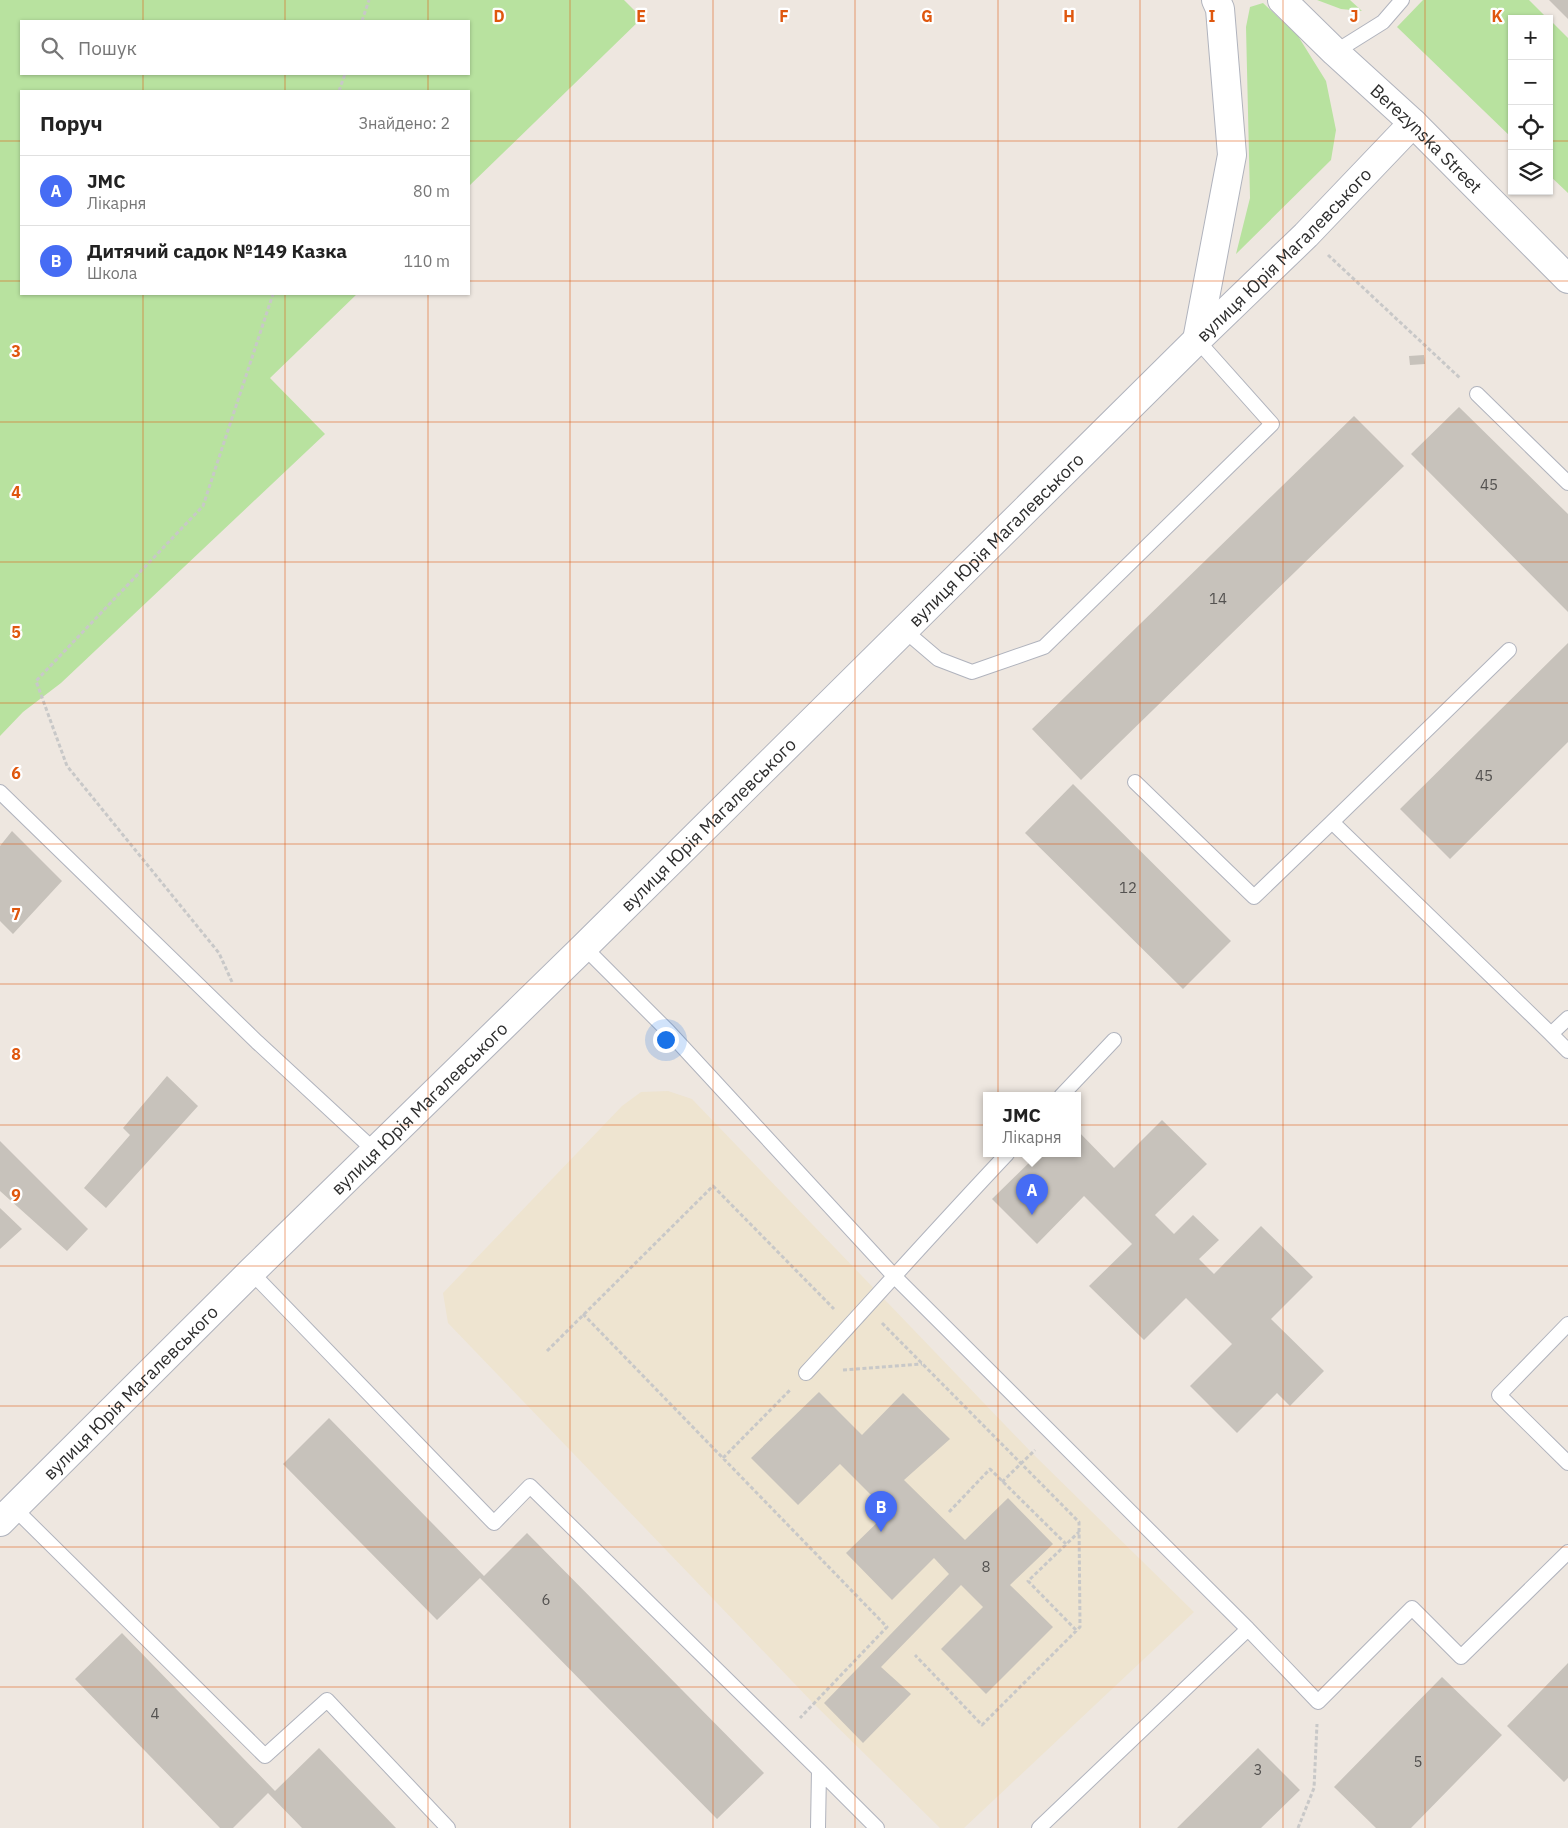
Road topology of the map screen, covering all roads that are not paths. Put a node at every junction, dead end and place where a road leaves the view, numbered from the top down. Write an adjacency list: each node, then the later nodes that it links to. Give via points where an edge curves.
1 (1216, 0): 7 (street, via 1220,10 1232,155)
2 (1282, 0): 4 (street, Berezynska Street)
3 (1402, 0): 4 (lane, via 1383,22)
4 (1335, 52): 5 (street, Berezynska Street)
5 (1413, 123): 6 (street, Berezynska Street); 7 (street, вулиця Юрія Магалевського, via 1306,235)
6 (1567, 276)
7 (1197, 340): 10 (street, вулиця Юрія Магалевського); 10 (lane, via 1272,424 1044,647 972,672 938,659)
8 (1478, 394): 9 (lane)
9 (1568, 483)
10 (904, 630): 15 (street, вулиця Юрія Магалевського)
11 (1509, 650): 14 (lane)
12 (1135, 782): 14 (lane, via 1254,897)
13 (0, 792): 21 (lane, via 250,1035)
14 (1332, 822): 17 (lane)
15 (584, 947): 21 (street, вулиця Юрія Магалевського); 24 (lane, via 668,1031)
16 (1568, 1018): 17 (lane)
17 (1551, 1034): 19 (lane)
18 (1114, 1040): 20 (lane)
19 (1568, 1051)
20 (1065, 1092)
21 (375, 1151): 23 (street, вулиця Юрія Магалевського)
22 (1004, 1157): 24 (lane)
23 (251, 1272): 28 (street, вулиця Юрія Магалевського); 31 (lane, via 494,1523 530,1486)
24 (894, 1278): 26 (lane); 30 (lane)
25 (1568, 1324): 27 (lane, via 1499,1395)
26 (806, 1373)
27 (1568, 1463)
28 (5, 1514): 32 (lane, via 265,1756 327,1700)
29 (1568, 1552): 30 (lane, via 1461,1657 1412,1608 1318,1702)
30 (1248, 1630): 35 (lane)
31 (819, 1770): 33 (lane); 34 (lane)
32 (448, 1828)
33 (818, 1828)
34 (877, 1828)
35 (1039, 1828)

